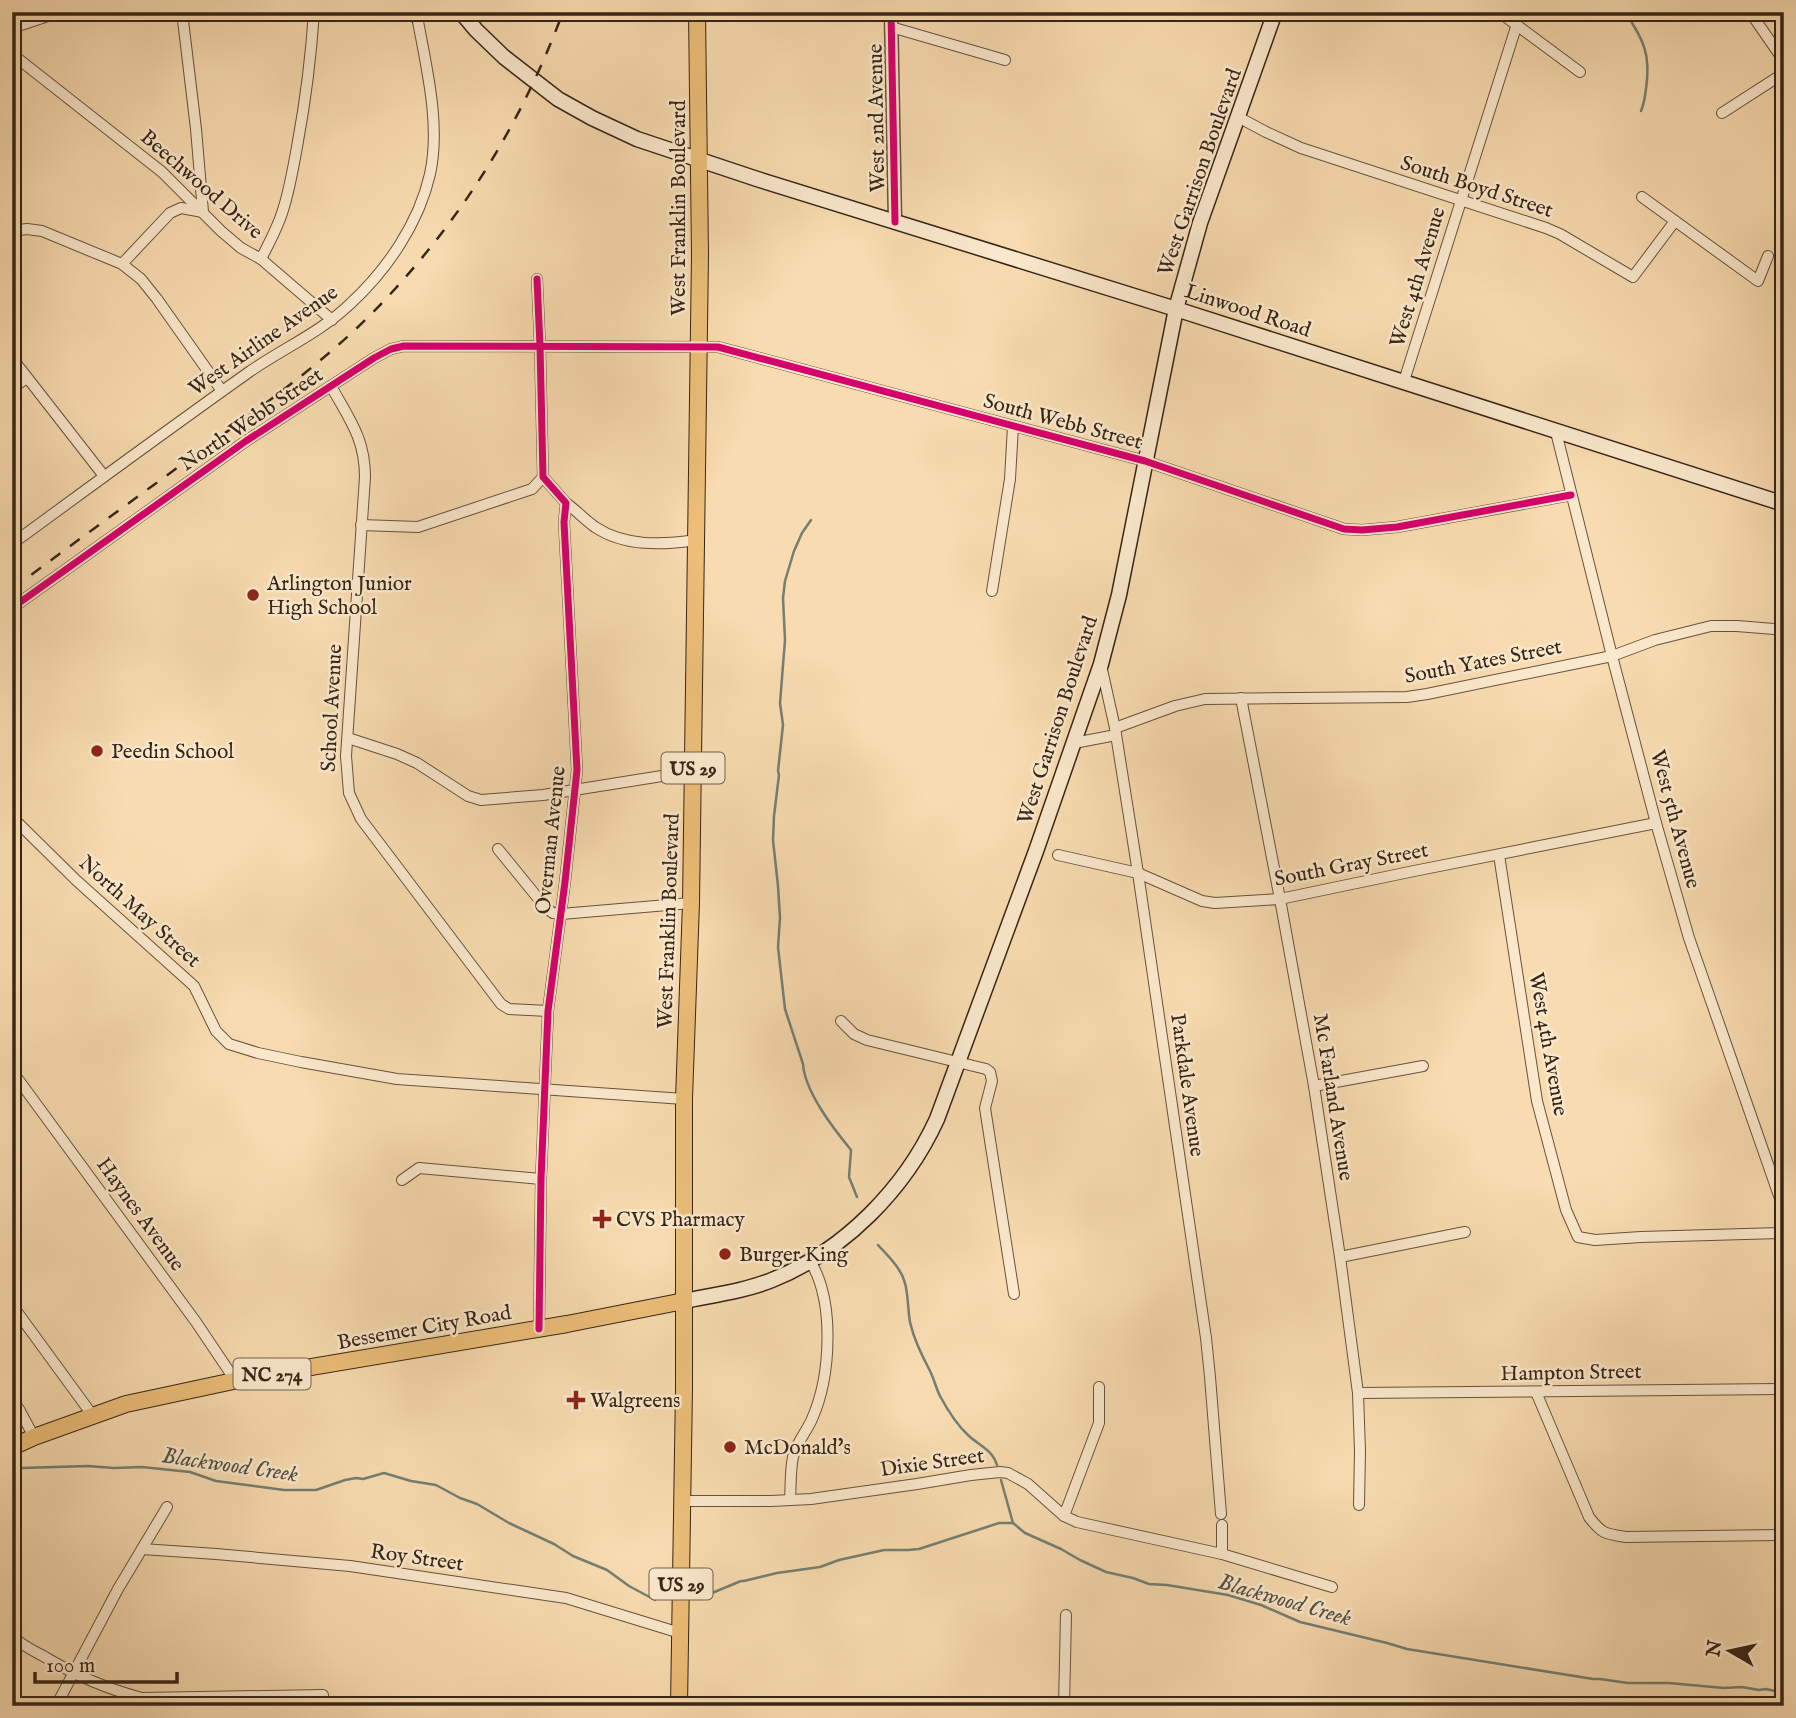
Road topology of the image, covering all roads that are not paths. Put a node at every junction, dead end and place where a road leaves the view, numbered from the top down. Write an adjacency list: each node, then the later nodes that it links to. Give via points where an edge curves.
1 (60, 12): 11 (street)
2 (182, 12): 25 (street)
3 (314, 12): 30 (street, via 306,101 290,181 283,210)
4 (461, 12): 22 (main road, Linwood Road, via 504,57 573,108 637,139)
5 (697, 12): 22 (main road, West Franklin Boulevard / US 29)
6 (891, 12): 13 (street, West 2nd Avenue)
7 (1275, 12): 21 (main road, West Garrison Boulevard)
8 (1499, 12): 12 (street)
9 (1750, 12): 17 (street)
10 (417, 14): 34 (street, West Airline Avenue, via 432,112 430,173 412,223 392,256)
11 (42, 15): 14 (street)
12 (1517, 24): 18 (street); 24 (street, West 4th Avenue)
13 (891, 27): 16 (street); 27 (street, West 2nd Avenue)
14 (12, 28)
15 (12, 54): 25 (street, Beechwood Drive, via 162,172)
16 (1004, 60)
17 (1784, 61)
18 (1580, 72)
19 (1784, 73): 20 (street)
20 (1722, 113)
21 (1238, 117): 24 (street, South Boyd Street, via 1301,148); 33 (main road, West Garrison Boulevard, via 1200,223)
22 (699, 160): 27 (main road, Linwood Road); 36 (main road, West Franklin Boulevard / US 29)
23 (1642, 197): 26 (street)
24 (1460, 201): 26 (street, South Boyd Street, via 1560,234 1633,277); 39 (street, West 4th Avenue)
25 (203, 212): 30 (street, Beechwood Drive); 31 (street, via 181,208 170,213)
26 (1675, 221): 29 (street, via 1758,281)
27 (895, 222): 33 (main road, Linwood Road)
28 (12, 231): 31 (street, via 42,231)
29 (1768, 256)
30 (261, 259): 34 (street, Beechwood Drive)
31 (122, 264): 42 (street, via 157,299)
32 (537, 279): 35 (street)
33 (1176, 309): 39 (main road, Linwood Road); 45 (main road, West Garrison Boulevard)
34 (332, 320): 42 (street, West Airline Avenue)
35 (540, 346): 36 (street, South Webb Street); 40 (street, North Webb Street, via 404,346 374,358); 47 (street)
36 (698, 347): 43 (street, South Webb Street, via 724,349); 52 (main road, West Franklin Boulevard / US 29)
37 (12, 358): 38 (street)
38 (27, 377): 41 (street); 46 (street)
39 (1404, 381): 44 (main road, Linwood Road)
40 (331, 386): 51 (street, School Avenue, via 365,458); 55 (street, North Webb Street)
41 (12, 388)
42 (222, 391): 46 (street, West Airline Avenue)
43 (1013, 426): 45 (street, South Webb Street); 54 (street, via 1010,479)
44 (1556, 432): 48 (street, West 5th Avenue); 50 (main road, Linwood Road)
45 (1145, 461): 48 (street, South Webb Street, via 1344,529 1397,527); 58 (main road, West Garrison Boulevard)
46 (104, 476): 53 (street, West Airline Avenue)
47 (542, 477): 49 (street); 51 (street, via 532,489 418,527)
48 (1571, 495): 57 (street, West 5th Avenue)
49 (566, 503): 52 (street, via 596,528 628,542); 64 (street, Overman Avenue)
50 (1784, 504)
51 (361, 525): 61 (street, School Avenue)
52 (696, 540): 63 (main road, West Franklin Boulevard / US 29)
53 (12, 544)
54 (992, 591)
55 (12, 608)
56 (1774, 629): 57 (street, South Yates Street, via 1712,626)
57 (1612, 656): 59 (street, South Yates Street, via 1417,696); 66 (street, West 5th Avenue)
58 (1101, 664): 60 (street, Parkdale Avenue); 62 (main road, West Garrison Boulevard)
59 (1241, 698): 60 (street, South Yates Street, via 1192,701); 71 (street, Mc Farland Avenue)
60 (1116, 731): 62 (street, South Yates Street); 70 (street, Parkdale Avenue)
61 (348, 738): 64 (street, via 417,763 481,800); 74 (street, School Avenue, via 348,789 362,819 501,1004 509,1009)
62 (1073, 743): 76 (main road, West Garrison Boulevard)
63 (693, 771): 64 (street); 72 (main road, West Franklin Boulevard / US 29)
64 (576, 790): 73 (street, Overman Avenue)
65 (12, 817): 80 (street, North May Street, via 194,986 216,1031 229,1044 397,1079)
66 (1656, 822): 69 (street, South Gray Street); 84 (street, West 5th Avenue, via 1689,938)
67 (498, 849): 73 (street, via 546,908)
68 (1058, 855): 70 (street, South Gray Street)
69 (1499, 855): 71 (street, South Gray Street); 86 (street, West 4th Avenue, via 1537,1101 1566,1210 1578,1237)
70 (1138, 873): 71 (street, South Gray Street, via 1202,901); 109 (street, Parkdale Avenue, via 1206,1338)
71 (1280, 899): 79 (street, Mc Farland Avenue)
72 (691, 903): 73 (street); 81 (main road, West Franklin Boulevard / US 29)
73 (561, 914): 74 (street, Overman Avenue)
74 (548, 1011): 80 (street, Overman Avenue)
75 (841, 1021): 76 (street, via 867,1040)
76 (958, 1063): 88 (main road, West Garrison Boulevard, via 928,1139 907,1172 856,1227); 89 (street, via 986,1069 992,1076 985,1108)
77 (1423, 1066): 79 (street)
78 (12, 1072): 93 (street, Haynes Avenue)
79 (1314, 1086): 87 (street, Mc Farland Avenue)
80 (544, 1090): 81 (street); 82 (street, Overman Avenue)
81 (684, 1099): 90 (main road, West Franklin Boulevard / US 29)
82 (541, 1179): 83 (street, via 419,1168); 92 (street, Overman Avenue)
83 (402, 1180)
84 (1784, 1210)
85 (1465, 1232): 87 (street)
86 (1784, 1233)
87 (1340, 1258): 97 (street, Mc Farland Avenue)
88 (810, 1261): 90 (main road, West Garrison Boulevard, via 771,1280); 102 (street, via 824,1293 826,1354 819,1399 793,1454)
89 (1014, 1294)
90 (684, 1301): 92 (main road, Bessemer City Road / NC 274); 103 (main road, West Franklin Boulevard / US 29)
91 (12, 1305): 99 (street)
92 (539, 1329): 93 (main road, Bessemer City Road / NC 274)
93 (236, 1380): 99 (main road, Bessemer City Road / NC 274, via 126,1404)
94 (1099, 1387): 106 (street, via 1099,1423)
95 (1784, 1389): 96 (street, Hampton Street)
96 (1536, 1392): 97 (street, Hampton Street); 107 (street, via 1589,1517 1600,1531 1626,1537)
97 (1358, 1393): 104 (street, Mc Farland Avenue)
98 (12, 1402): 100 (street)
99 (93, 1416): 100 (main road, Bessemer City Road / NC 274)
100 (34, 1437): 101 (main road, Bessemer City Road / NC 274)
101 (12, 1447)
102 (790, 1500): 103 (street, Dixie Street); 106 (street, Dixie Street, via 1000,1472 1028,1484)
103 (682, 1501): 112 (main road, West Franklin Boulevard / US 29)
104 (1359, 1505)
105 (167, 1507): 108 (street)
106 (1064, 1516): 109 (street, Dixie Street)
107 (1784, 1535)
108 (142, 1549): 112 (street, Roy Street, via 349,1566 566,1598); 114 (street)
109 (1222, 1554): 110 (street, Dixie Street)
110 (1332, 1587)
111 (1066, 1615): 118 (street)
112 (680, 1633): 117 (main road, West Franklin Boulevard / US 29)
113 (12, 1636): 114 (street)
114 (73, 1673): 115 (street, via 142,1699); 116 (street)
115 (322, 1700)
116 (56, 1706)
117 (679, 1706)
118 (1064, 1706)

